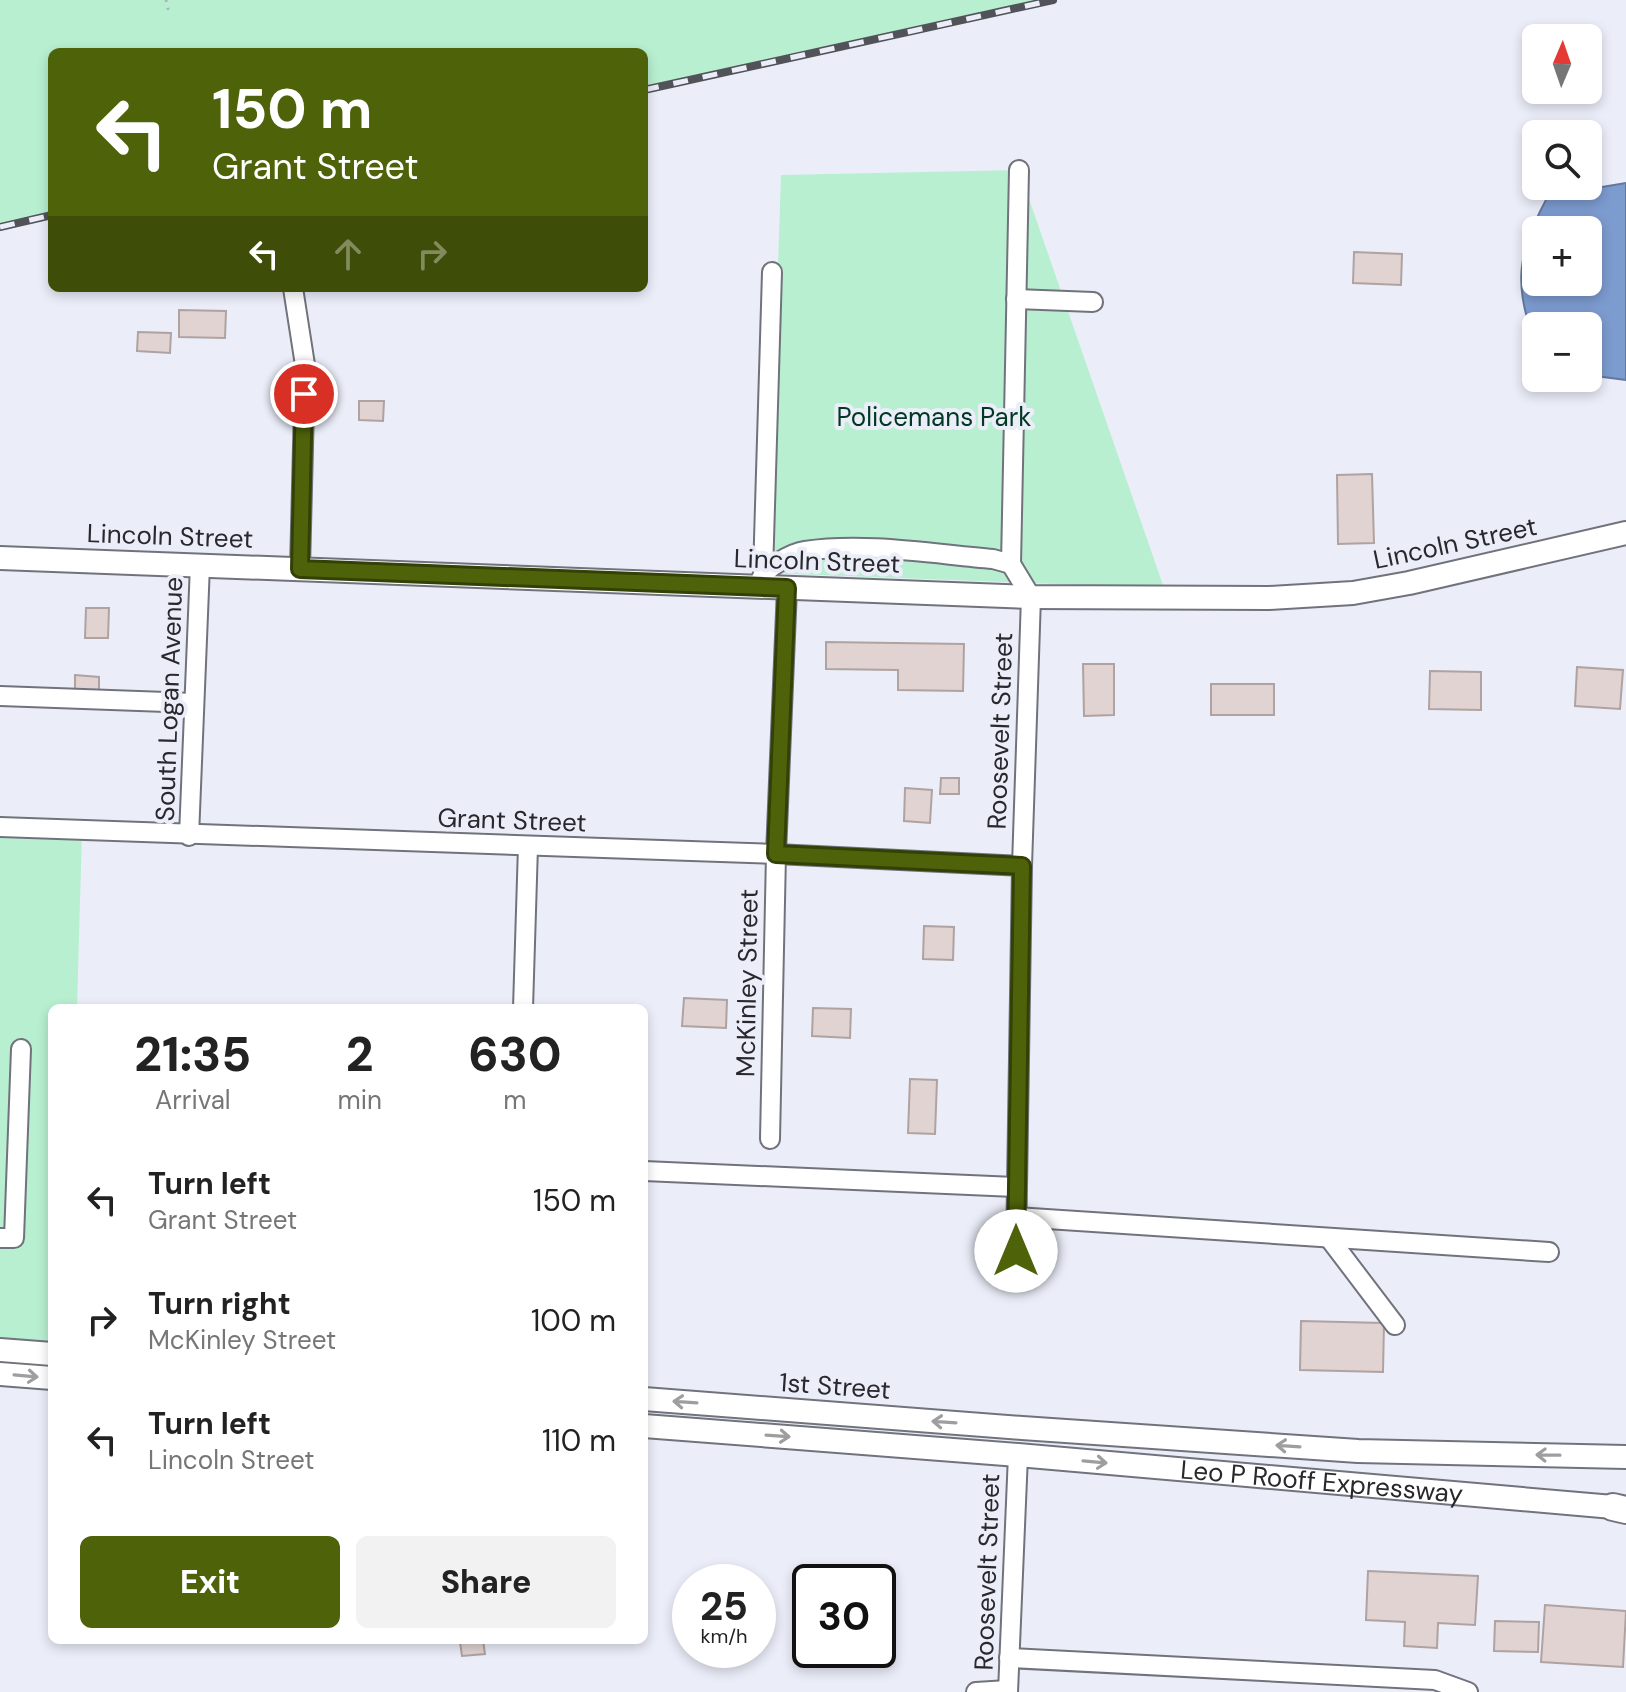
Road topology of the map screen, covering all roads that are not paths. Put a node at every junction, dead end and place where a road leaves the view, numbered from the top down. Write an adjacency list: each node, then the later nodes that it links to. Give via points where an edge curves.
1 (1019, 170): 4 (street)
2 (772, 272): 11 (street)
3 (294, 292): 10 (street, via 305,365)
4 (1016, 299): 5 (street); 8 (street)
5 (1093, 302)
6 (1626, 533): 13 (main road, Lincoln Street, via 1353,593)
7 (0, 558): 9 (main road, Lincoln Street)
8 (1011, 564): 11 (street, via 853,548 802,551); 13 (street)
9 (200, 565): 10 (main road, Lincoln Street); 15 (street, South Logan Avenue)
10 (300, 569): 11 (main road, Lincoln Street)
11 (760, 580): 12 (main road, Lincoln Street)
12 (787, 588): 13 (main road, Lincoln Street); 19 (street, McKinley Street)
13 (1031, 597): 20 (street, Roosevelt Street)
14 (0, 696): 15 (street)
15 (194, 703): 17 (street, South Logan Avenue)
16 (0, 827): 17 (street, Grant Street)
17 (189, 836): 18 (street, Grant Street)
18 (528, 846): 19 (street, Grant Street); 21 (street)
19 (776, 854): 20 (street, Grant Street); 23 (street, McKinley Street)
20 (1022, 866): 25 (street, Roosevelt Street)
21 (523, 1004)
22 (21, 1049): 27 (street, via 14,1238)
23 (770, 1139)
24 (648, 1171): 25 (street)
25 (1015, 1187): 26 (street, Roosevelt Street)
26 (1016, 1217): 28 (street); 29 (street, Roosevelt Street)
27 (0, 1238)
28 (1329, 1238): 30 (street); 31 (street)
29 (1016, 1251)
30 (1549, 1252)
31 (1395, 1325)
32 (0, 1350): 33 (main road)
33 (48, 1354)
34 (0, 1374): 35 (main road, one-way to 35)
35 (48, 1378)
36 (648, 1399): 38 (main road, 1st Street, one-way to 36)
37 (648, 1426): 39 (main road, 1st Street, one-way to 39)
38 (1022, 1428): 40 (main road, Leo P Rooff Expressway, one-way to 38, via 1358,1451)
39 (1018, 1455): 41 (main road, Leo P Rooff Expressway, one-way to 41); 42 (street, Roosevelt Street)
40 (1626, 1457)
41 (1622, 1508)
42 (1009, 1658): 43 (street, Roosevelt Street); 45 (street, via 1435,1680)
43 (1008, 1691): 44 (street)
44 (976, 1692)
45 (1468, 1692)

